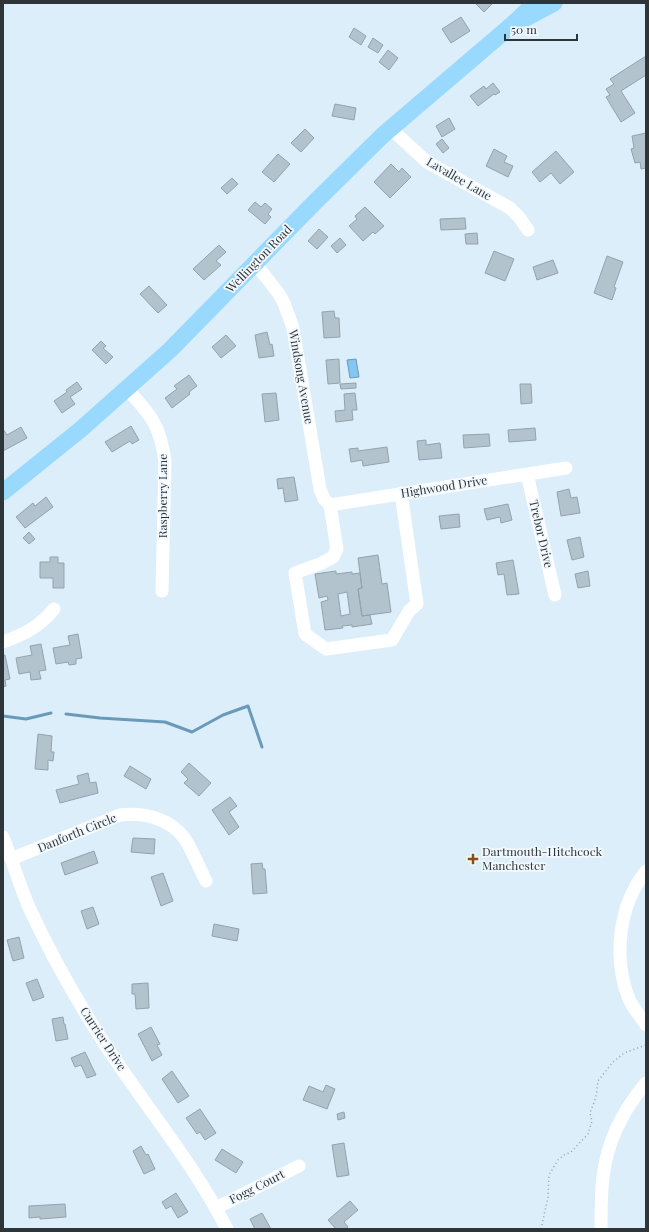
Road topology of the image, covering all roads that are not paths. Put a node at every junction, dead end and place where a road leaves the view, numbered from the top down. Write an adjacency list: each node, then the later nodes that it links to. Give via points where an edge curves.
1 (534, 3): 3 (main road, Wellington Road)
2 (554, 3): 3 (main road, Wellington Road)
3 (513, 24): 4 (main road, Wellington Road)
4 (390, 128): 5 (street, Lavallee Lane, via 427,162 510,208); 6 (main road, Wellington Road)
5 (528, 230)
6 (255, 263): 7 (main road, Wellington Road, via 194,326); 12 (street, Windsong Avenue, via 279,294 288,312 296,345 320,489)
7 (127, 389): 10 (main road, Wellington Road); 13 (street, Raspberry Lane, via 153,419 163,446 165,461)
8 (566, 468): 9 (street, Highwood Drive)
9 (527, 474): 11 (street, Highwood Drive); 14 (street, Trebor Drive)
10 (3, 492)
11 (401, 493): 12 (street, Highwood Drive); 12 (street, Windsong Avenue, via 417,604 409,611 392,640 326,649 304,634 295,573 328,560 337,549)
12 (327, 502)
13 (162, 591)
14 (555, 594)
15 (54, 609): 16 (street, via 45,620 31,630)
16 (3, 642)
17 (3, 837): 18 (street, Currier Drive)
18 (11, 859): 20 (street, Danforth Circle, via 120,815 134,814 157,818 176,830 190,847); 24 (street, Currier Drive, via 32,912 69,985 98,1033 177,1146)
19 (646, 871): 21 (street, via 633,892 620,935 623,980 630,1001)
20 (206, 881)
21 (646, 1025)
22 (646, 1083): 26 (street, via 629,1104 613,1138 603,1176)
23 (299, 1166): 24 (street, Fogg Court)
24 (216, 1208): 25 (street, Currier Drive)
25 (227, 1229)
26 (601, 1229)

